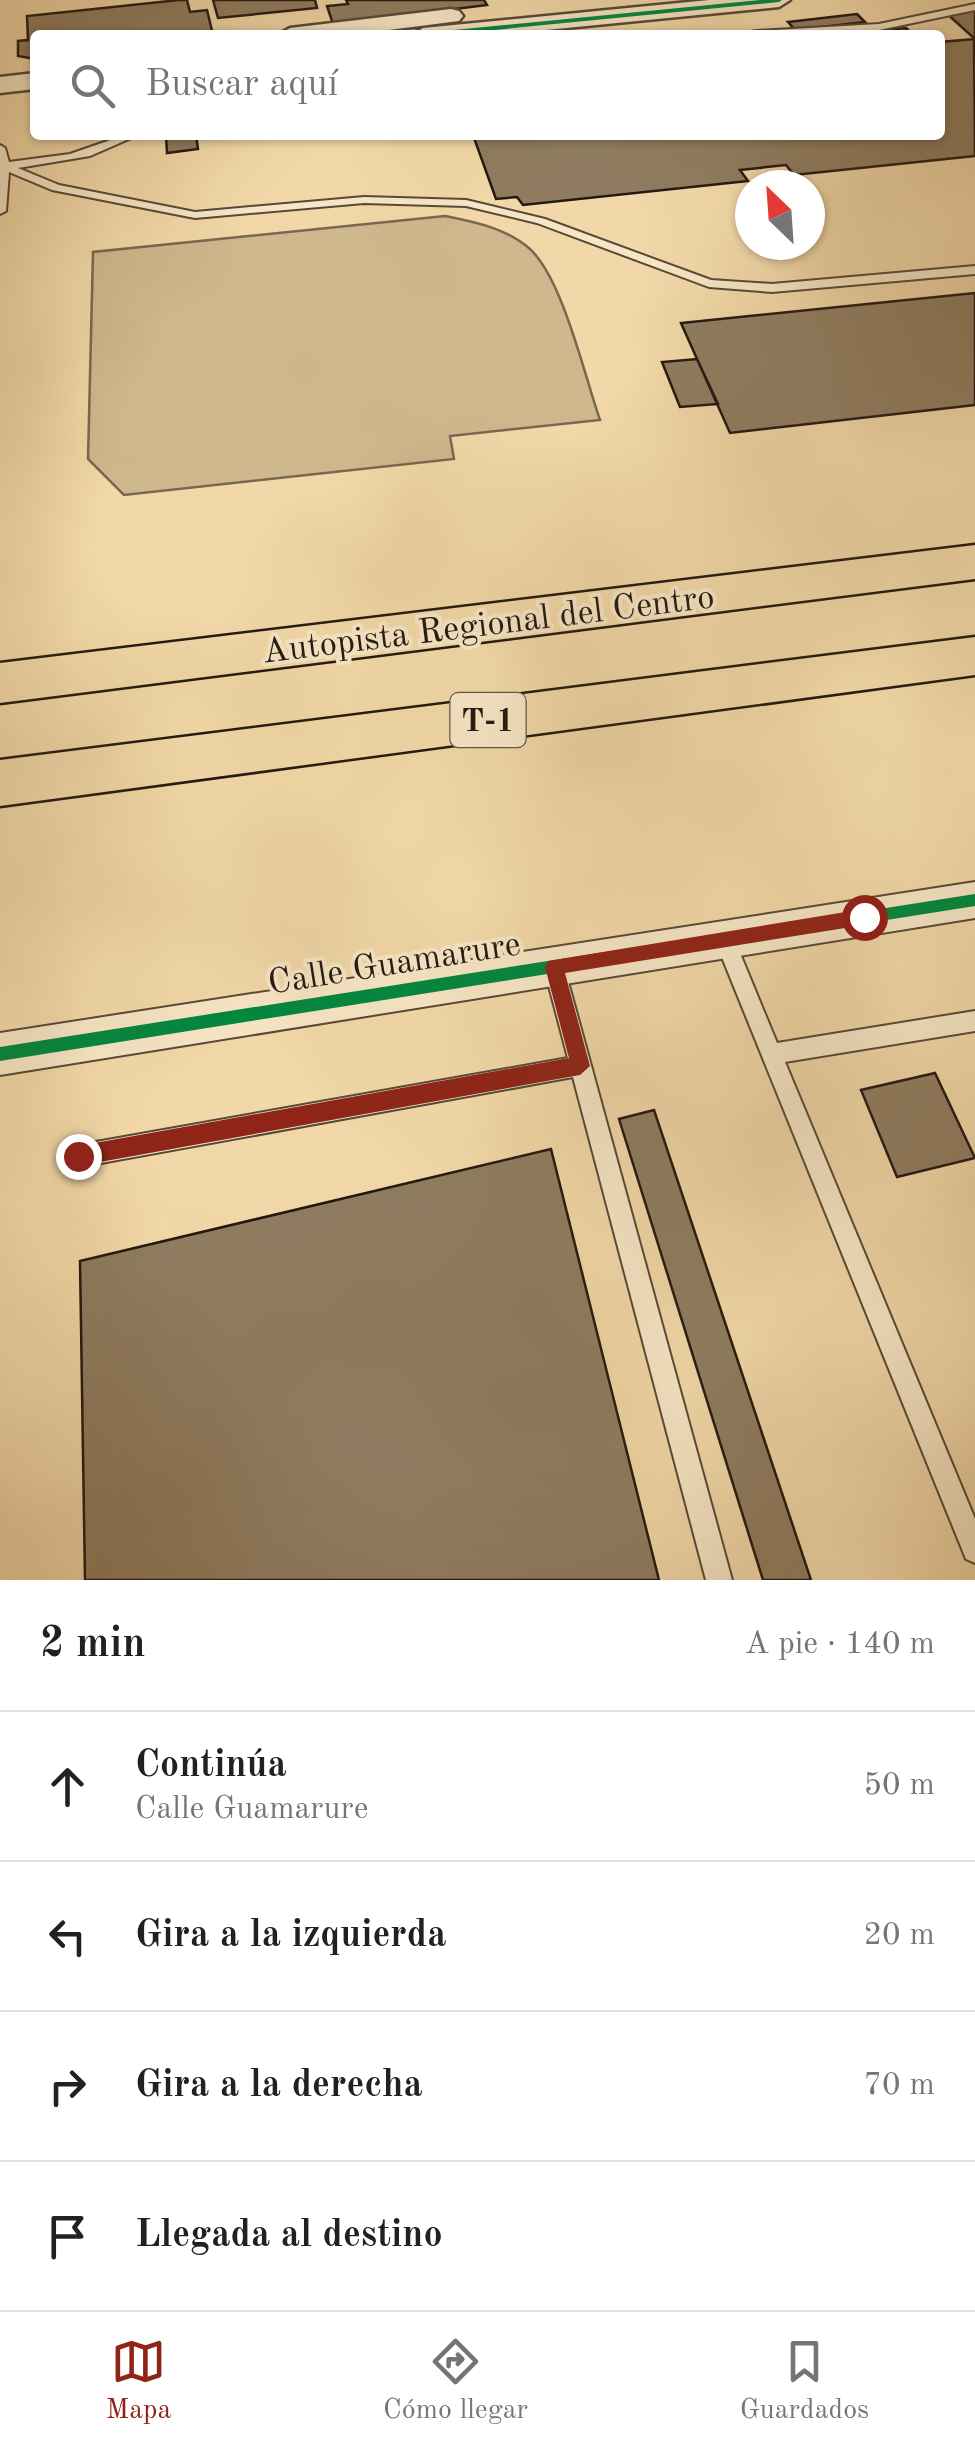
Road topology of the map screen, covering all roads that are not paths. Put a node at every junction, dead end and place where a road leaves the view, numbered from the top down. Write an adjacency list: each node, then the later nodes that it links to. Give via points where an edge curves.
1 (622, 0): 4 (street)
2 (779, 0): 5 (street)
3 (975, 7): 6 (lane)
4 (337, 30)
5 (473, 30)
6 (838, 30)
7 (30, 66): 8 (street)
8 (0, 69)
9 (30, 82): 10 (street)
10 (0, 85)
11 (123, 140): 13 (lane, via 75,158)
12 (0, 148): 13 (lane)
13 (4, 166): 14 (lane); 15 (lane, via 56,188 195,214 364,200 466,203 541,221 710,284 772,288)
14 (0, 211)
15 (975, 270)
16 (975, 562): 18 (highway, Autopista Regional del Centro)
17 (975, 656): 19 (highway, T-1)
18 (0, 683)
19 (0, 783)
20 (975, 900): 21 (street, Calle Guamarure)
21 (725, 940): 22 (street, Calle Guamarure); 25 (lane)
22 (554, 967): 24 (street, Calle Guamarure); 26 (lane)
23 (975, 1021): 25 (lane)
24 (0, 1054)
25 (772, 1054): 28 (lane)
26 (580, 1066): 27 (lane); 29 (lane)
27 (78, 1156)
28 (975, 1550)
29 (720, 1580)

